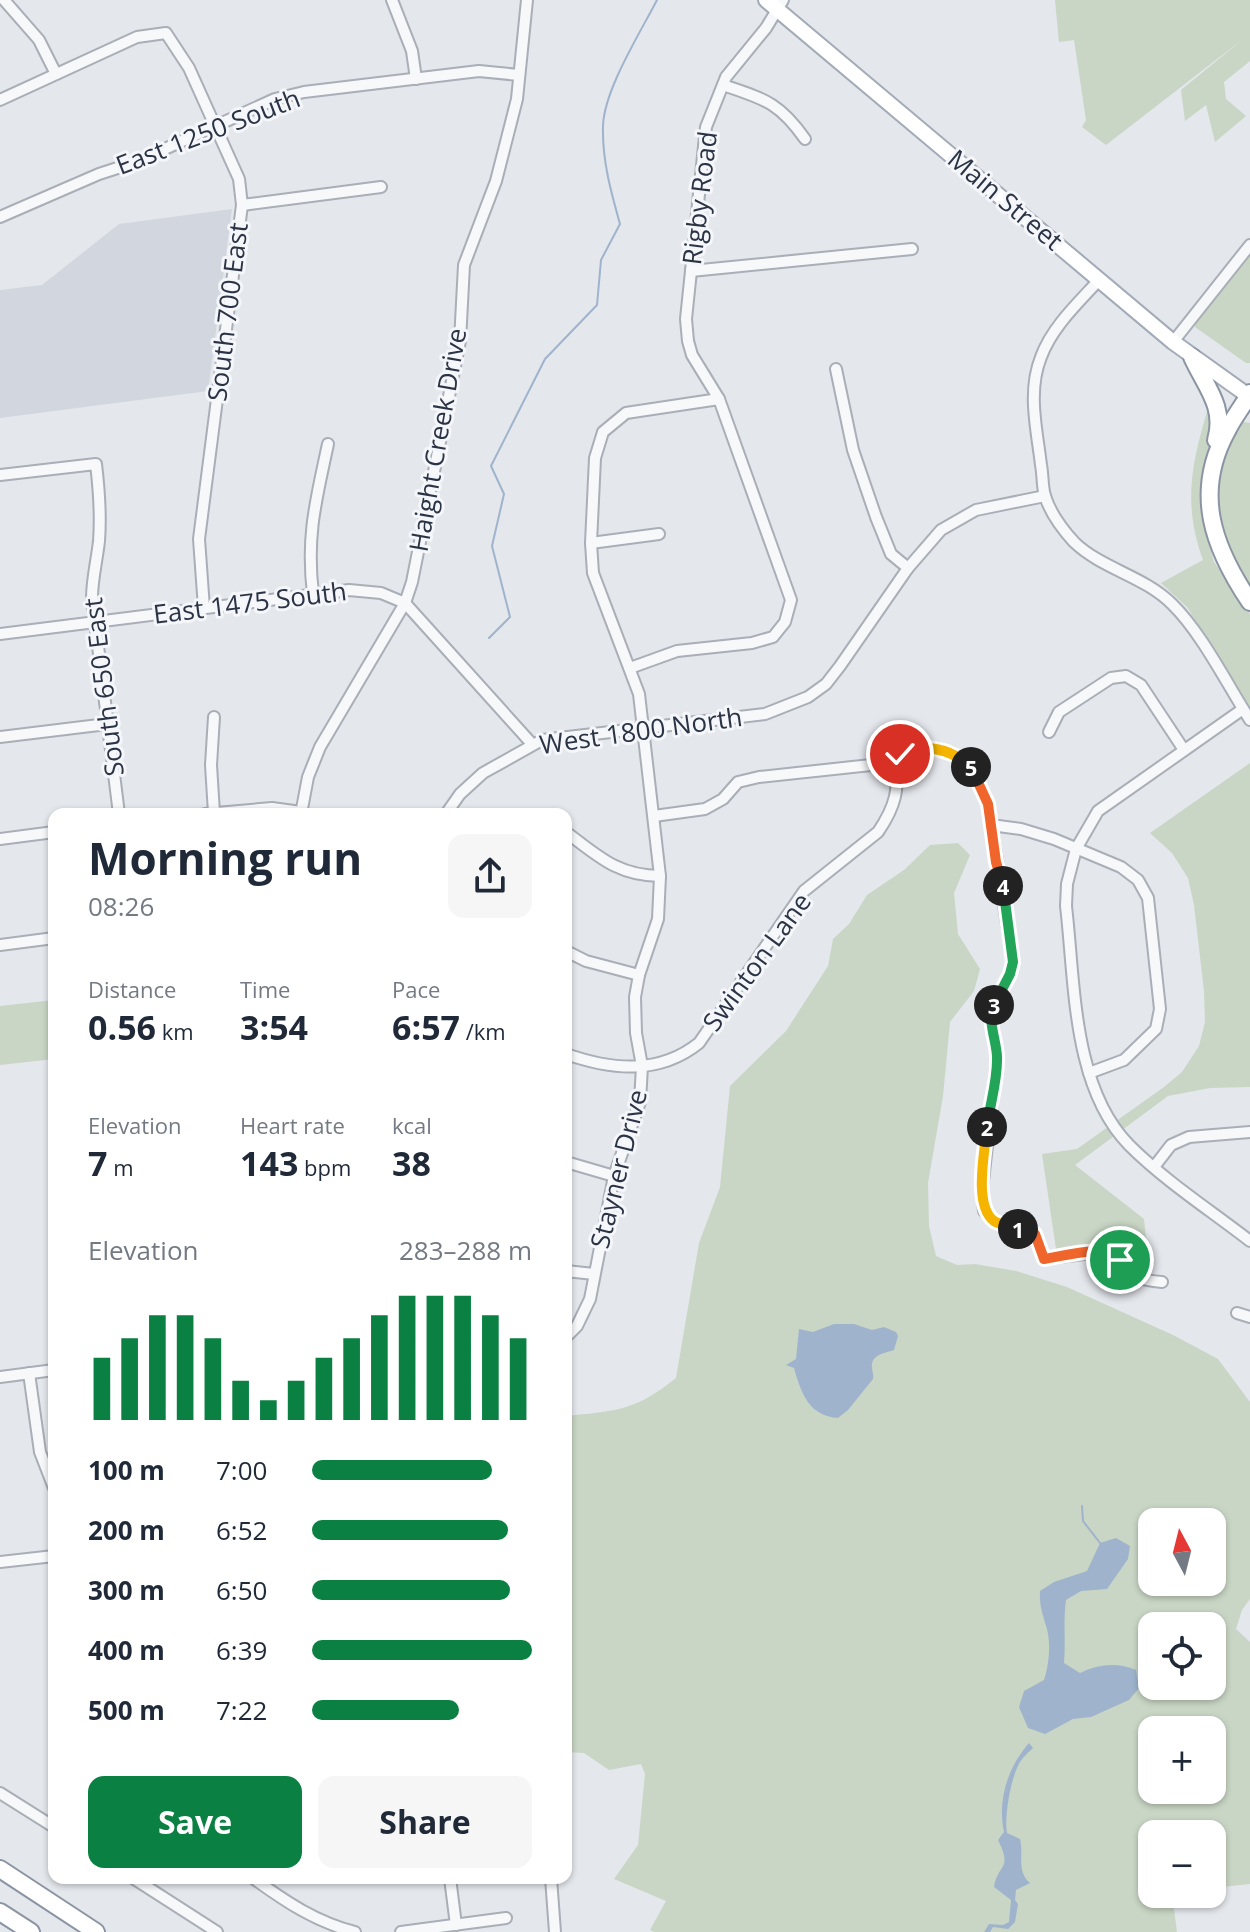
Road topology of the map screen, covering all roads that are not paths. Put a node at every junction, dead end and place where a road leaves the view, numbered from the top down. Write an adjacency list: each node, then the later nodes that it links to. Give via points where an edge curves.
1 (4, 0): 5 (street, via 39,40)
2 (392, 0): 7 (street, via 412,51)
3 (527, 0): 6 (street, Haight Creek Drive)
4 (775, 3): 8 (street, Rigby Road, via 766,28); 18 (main road, Main Street)
5 (56, 74): 9 (street); 10 (street, South 700 East, via 137,37 166,33)
6 (519, 75): 7 (street, East 1250 South, via 479,71); 33 (street, Haight Creek Drive, via 496,181 464,265 457,354)
7 (416, 79): 10 (street, East 1250 South, via 304,92)
8 (723, 85): 11 (street, via 787,114); 17 (street, Rigby Road, via 706,127)
9 (0, 100)
10 (215, 125): 13 (street, South 700 East, via 239,179); 14 (street, East 1250 South)
11 (805, 139)
12 (381, 187): 13 (street)
13 (242, 205): 34 (street, South 700 East, via 199,539)
14 (0, 217)
15 (1250, 245): 19 (street)
16 (912, 249): 17 (street)
17 (691, 271): 23 (street, Rigby Road, via 688,341)
18 (1099, 280): 19 (main road, Main Street); 27 (street, via 1056,329 1037,369 1034,407)
19 (1173, 342): 20 (main road, Main Street)
20 (1192, 357): 22 (main road, Main Street); 25 (highway, via 1219,410)
21 (836, 369): 30 (street, via 853,450 876,517 891,554)
22 (1249, 395): 25 (highway)
23 (719, 399): 29 (street, Stayner Drive, via 626,413 603,432 595,458); 37 (street, Rigby Road, via 791,600 785,622 773,637 677,651)
24 (328, 444): 31 (street, via 310,527)
25 (1214, 461): 32 (highway, via 1212,525 1225,561)
26 (0, 475): 35 (street, South 650 East, via 96,464 100,503 92,577)
27 (1045, 496): 30 (street, West 1800 North, via 976,510 941,530); 38 (street, via 1076,543 1172,604)
28 (659, 534): 29 (street)
29 (591, 543): 37 (street, Stayner Drive, via 593,573)
30 (908, 568): 42 (street, West 1800 North, via 826,684 808,697 765,714)
31 (313, 594): 33 (street, East 1475 South, via 381,593); 34 (street, East 1475 South)
32 (1250, 602)
33 (405, 603): 45 (street); 50 (street, Haight Creek Drive, via 320,747)
34 (204, 608): 35 (street, East 1475 South)
35 (94, 622): 36 (street, East 1475 South); 41 (street, South 650 East)
36 (0, 634)
37 (630, 668): 42 (street, Stayner Drive)
38 (1243, 709): 40 (street); 46 (street)
39 (214, 717): 49 (street)
40 (1250, 720)
41 (107, 724): 44 (street); 48 (street, South 650 East)
42 (642, 727): 45 (street, West 1800 North); 52 (street, Stayner Drive)
43 (1049, 732): 46 (street, via 1059,712 1111,678 1126,676 1141,685)
44 (0, 737)
45 (532, 744): 51 (street, West 1800 North, via 483,773)
46 (1184, 750): 57 (street, via 1098,811)
47 (890, 759): 52 (street, via 738,782 705,809); 53 (street, via 937,748 963,760 980,782); 64 (street, Swinton Lane, via 897,792 878,832 804,891 699,1043 670,1062)
48 (118, 808)
49 (210, 808)
50 (302, 808)
51 (450, 808)
52 (654, 816): 58 (street, Stayner Drive)
53 (991, 825): 57 (street); 73 (street, via 1013,962 991,1012 997,1057 984,1211 996,1223 1035,1234 1044,1259 1108,1251 1133,1276)
54 (48, 833): 56 (street)
55 (572, 836): 58 (street, via 616,868)
56 (0, 839)
57 (1076, 849): 65 (street, via 1066,906); 65 (street, via 1121,867 1138,880 1148,898 1160,1009 1156,1029 1142,1045 1124,1060)
58 (660, 876): 62 (street, Stayner Drive, via 658,919)
59 (48, 939): 60 (street)
60 (0, 945)
61 (572, 954): 62 (street)
62 (639, 975): 64 (street, Stayner Drive, via 635,1017)
63 (572, 1056): 64 (street, Swinton Lane, via 598,1066)
64 (642, 1066): 69 (street, Stayner Drive, via 640,1102)
65 (1089, 1073): 68 (street, via 1115,1127)
66 (1250, 1132): 68 (street, via 1189,1137 1171,1145)
67 (572, 1164): 69 (street)
68 (1154, 1167): 70 (street)
69 (614, 1176): 72 (street, Stayner Drive)
70 (1250, 1241)
71 (572, 1272): 72 (street)
72 (594, 1274): 76 (street, Stayner Drive, via 590,1299)
73 (1162, 1282)
74 (1237, 1313): 75 (street)
75 (1250, 1317)
76 (572, 1331)
77 (48, 1371): 78 (street)
78 (29, 1373): 79 (street); 80 (street, via 40,1452)
79 (0, 1377)
80 (48, 1473)
81 (48, 1557): 82 (street)
82 (0, 1562)
83 (0, 1793): 84 (street)
84 (48, 1823)
85 (0, 1869): 94 (highway)
86 (142, 1884): 95 (street)
87 (262, 1884): 96 (street, via 302,1913)
88 (451, 1884): 92 (street)
89 (551, 1884): 98 (street)
90 (0, 1912): 93 (highway)
91 (506, 1918): 92 (street)
92 (456, 1925): 97 (street)
93 (31, 1932)
94 (96, 1932)
95 (217, 1932)
96 (355, 1932)
97 (401, 1932)
98 (555, 1932)

